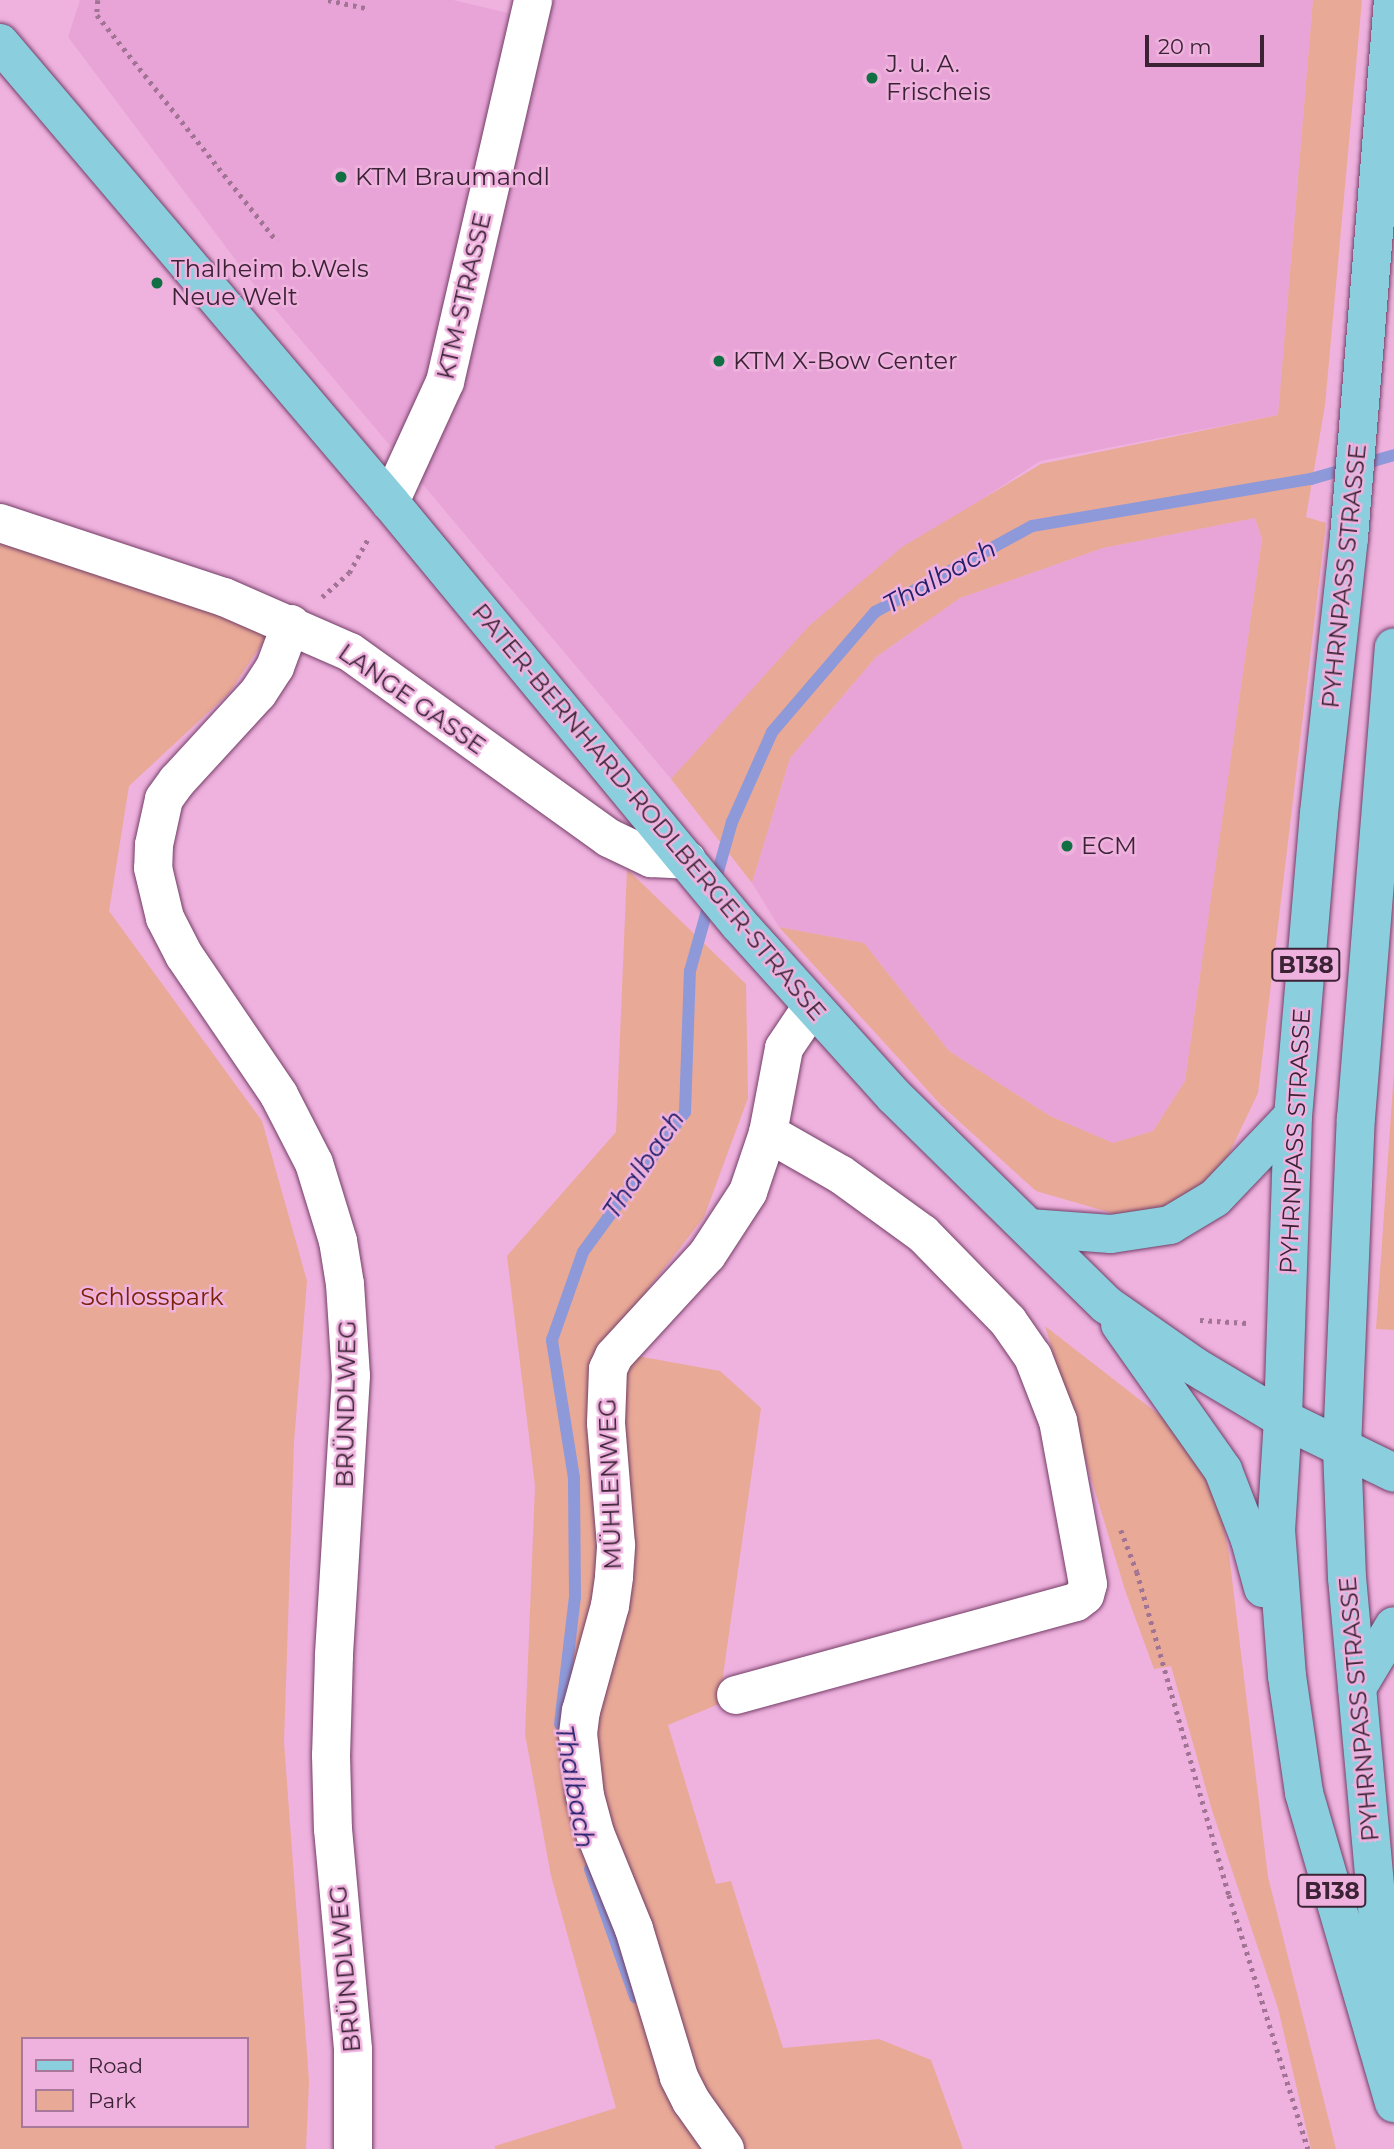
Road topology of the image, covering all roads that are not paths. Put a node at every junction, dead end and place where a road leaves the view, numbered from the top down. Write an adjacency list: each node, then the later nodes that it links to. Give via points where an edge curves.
1 (533, 0): 4 (street, KTM-STRASSE, via 445,382)
2 (1393, 0): 10 (main road, PYHRNPASS STRASSE / B138, via 1359,432)
3 (0, 43): 4 (main road, PATER-BERNHARD-RODLBERGER-STRASSE)
4 (390, 502): 8 (main road, PATER-BERNHARD-RODLBERGER-STRASSE)
5 (0, 523): 6 (street, LANGE GASSE, via 152,570)
6 (291, 624): 8 (street, LANGE GASSE, via 375,668 610,838 651,858); 22 (street, BRÜNDLWEG, via 275,667 258,693 164,799 153,845 153,868 165,918 184,955 279,1095 314,1163 338,1241 345,1284 351,1376 331,1755 333,1829 353,2050)
7 (1394, 648): 15 (main road, PYHRNPASS STRASSE / B138, via 1357,1104)
8 (687, 860): 9 (main road, PATER-BERNHARD-RODLBERGER-STRASSE)
9 (811, 1008): 11 (street, MÜHLENWEG, via 784,1048); 12 (main road, PATER-BERNHARD-RODLBERGER-STRASSE)
10 (1293, 1116): 12 (main road, via 1215,1198 1170,1225 1111,1234); 14 (main road, PYHRNPASS STRASSE / B138)
11 (768, 1133): 20 (street, via 840,1174 923,1234 1008,1321 1033,1357 1058,1421 1088,1584 1085,1595 1076,1602); 23 (street, MÜHLENWEG, via 748,1192 729,1224 707,1255 614,1356 608,1369 606,1423 616,1545 614,1576 578,1734 583,1785 595,1833 634,1929 679,2077)
12 (1029, 1228): 13 (main road, PATER-BERNHARD-RODLBERGER-STRASSE)
13 (1107, 1305): 14 (main road, PATER-BERNHARD-RODLBERGER-STRASSE, via 1194,1366); 18 (main road, via 1228,1482 1250,1540)
14 (1283, 1419): 15 (main road, PATER-BERNHARD-RODLBERGER-STRASSE); 18 (main road, PYHRNPASS STRASSE / B138, via 1276,1530)
15 (1342, 1447): 16 (main road, PATER-BERNHARD-RODLBERGER-STRASSE); 19 (main road, PYHRNPASS STRASSE / B138)
16 (1394, 1474)
17 (1394, 1626): 19 (main road)
18 (1287, 1676): 21 (main road, PYHRNPASS STRASSE / B138, via 1304,1793)
19 (1357, 1688): 21 (main road, PYHRNPASS STRASSE / B138)
20 (736, 1695)
21 (1394, 2101)
22 (353, 2149)
23 (725, 2149)

